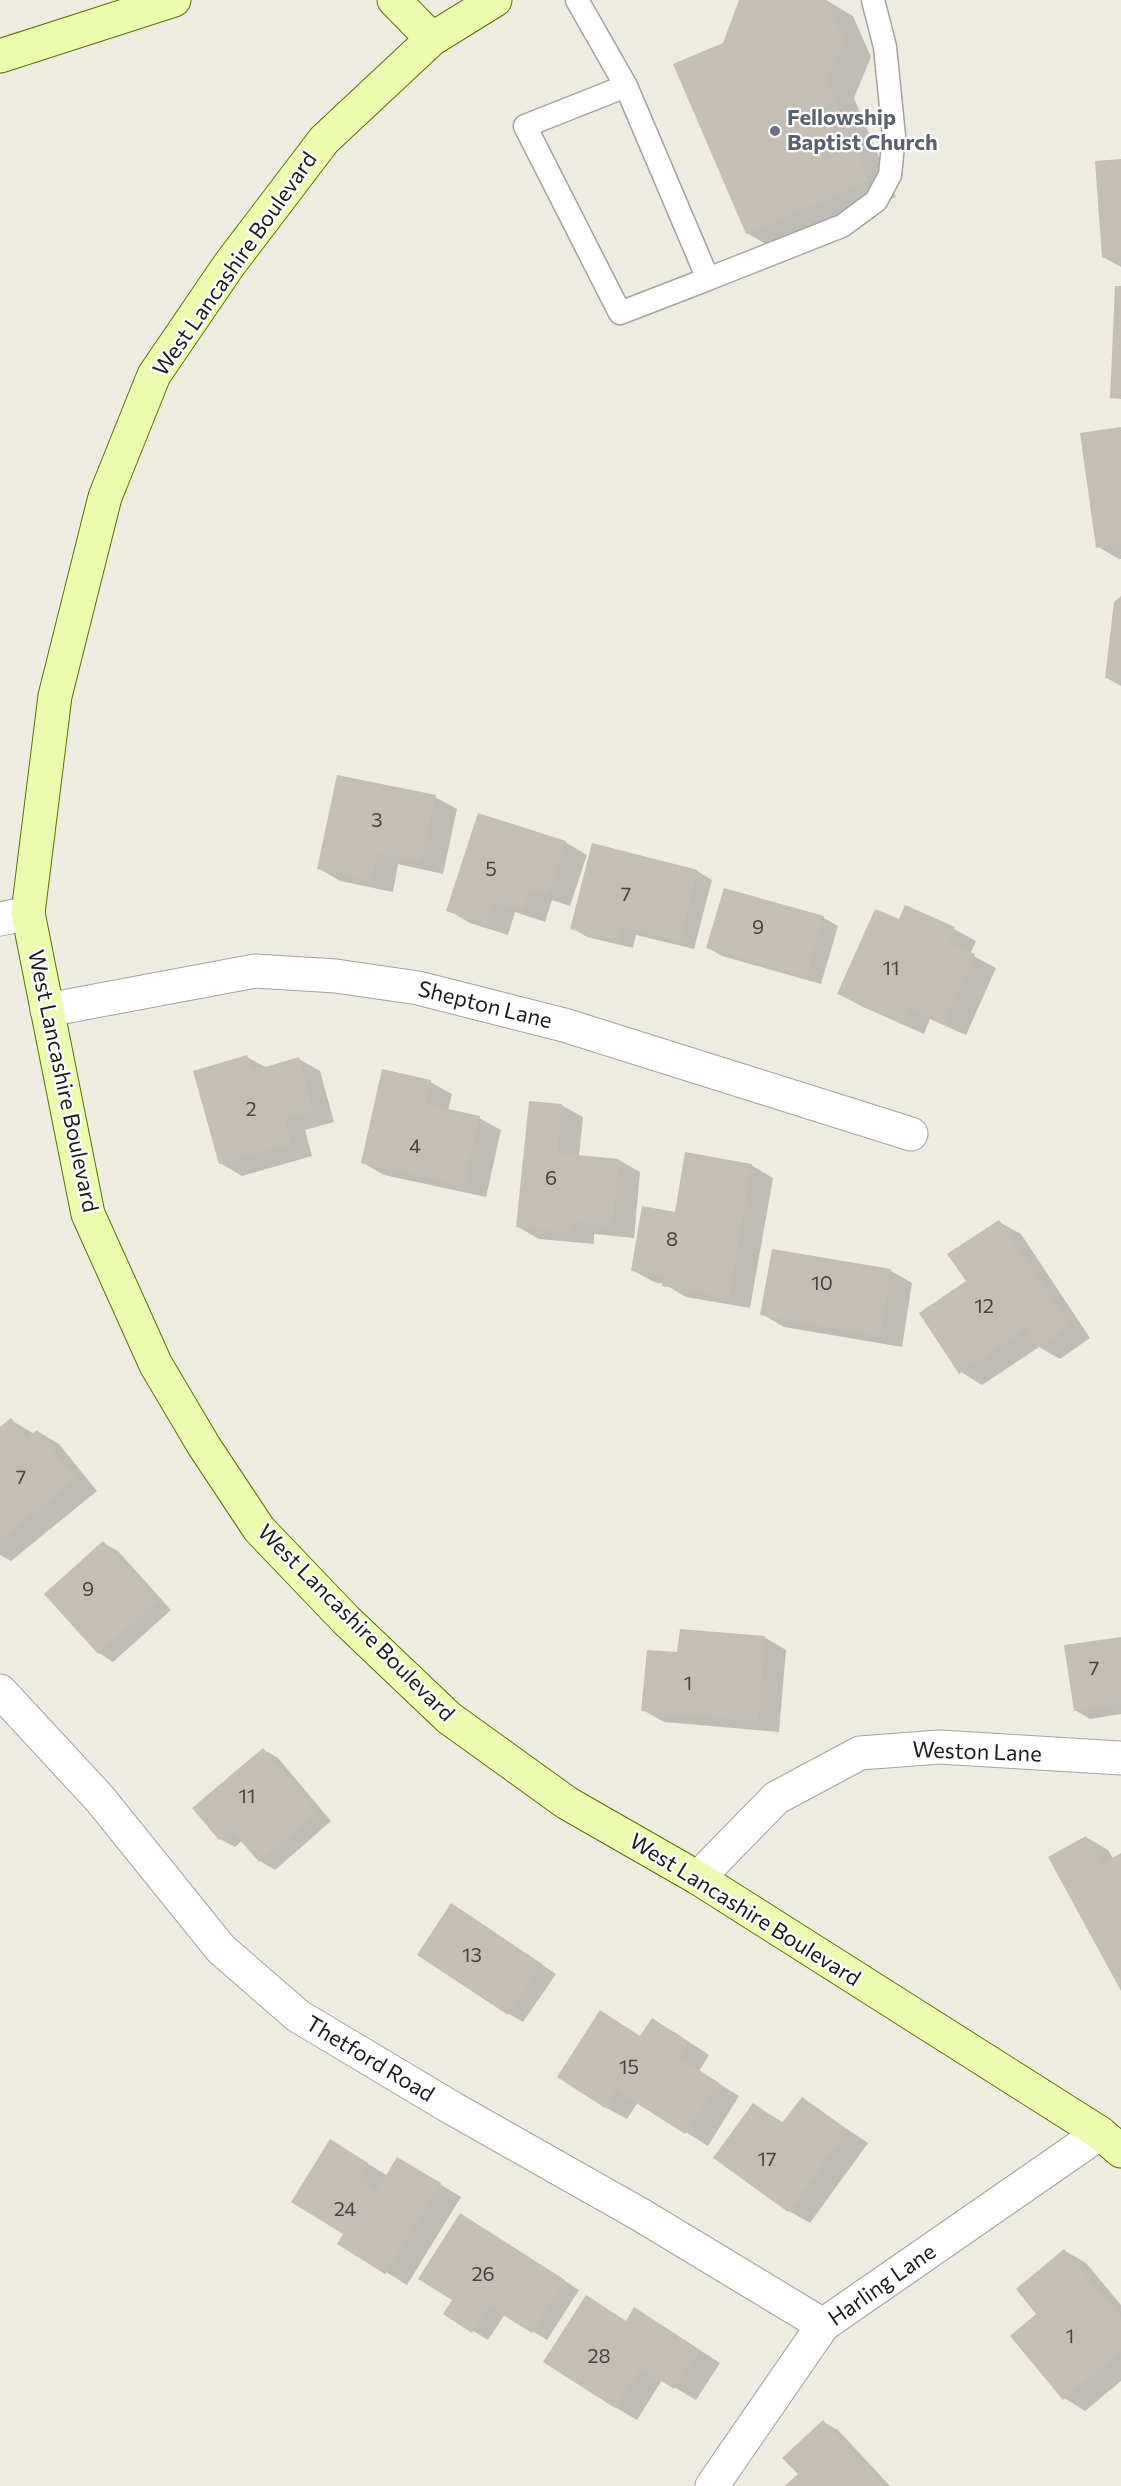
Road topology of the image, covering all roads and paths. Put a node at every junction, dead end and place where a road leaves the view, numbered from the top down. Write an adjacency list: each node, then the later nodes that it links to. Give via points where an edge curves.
1 (174, 0): 7 (main road)
2 (394, 0): 6 (main road)
3 (495, 0): 6 (main road, West Lancashire Boulevard)
4 (577, 0): 8 (lane)
5 (873, 0): 9 (lane, via 885,47 894,136 890,175 876,201 842,226)
6 (432, 39): 10 (main road, West Lancashire Boulevard, via 324,140 229,265 154,375 105,497 55,696)
7 (0, 56)
8 (626, 86): 9 (lane); 9 (lane, via 525,126 620,313)
9 (708, 279)
10 (14, 916): 11 (main road, West Lancashire Boulevard)
11 (47, 1010): 12 (street, Shepton Lane, via 255,971 336,976 418,988 564,1025); 15 (main road, West Lancashire Boulevard, via 88,1214 156,1365 259,1529 448,1718 567,1803)
12 (911, 1134)
13 (0, 1691): 17 (street, Thetford Road, via 100,1799 221,1949 298,2016)
14 (1121, 1758): 15 (street, Weston Lane, via 939,1747 860,1753 776,1798)
15 (698, 1878): 16 (main road, West Lancashire Boulevard)
16 (1110, 2142): 17 (street, Harling Lane)
17 (823, 2325): 18 (street, Harling Lane)
18 (712, 2486)

